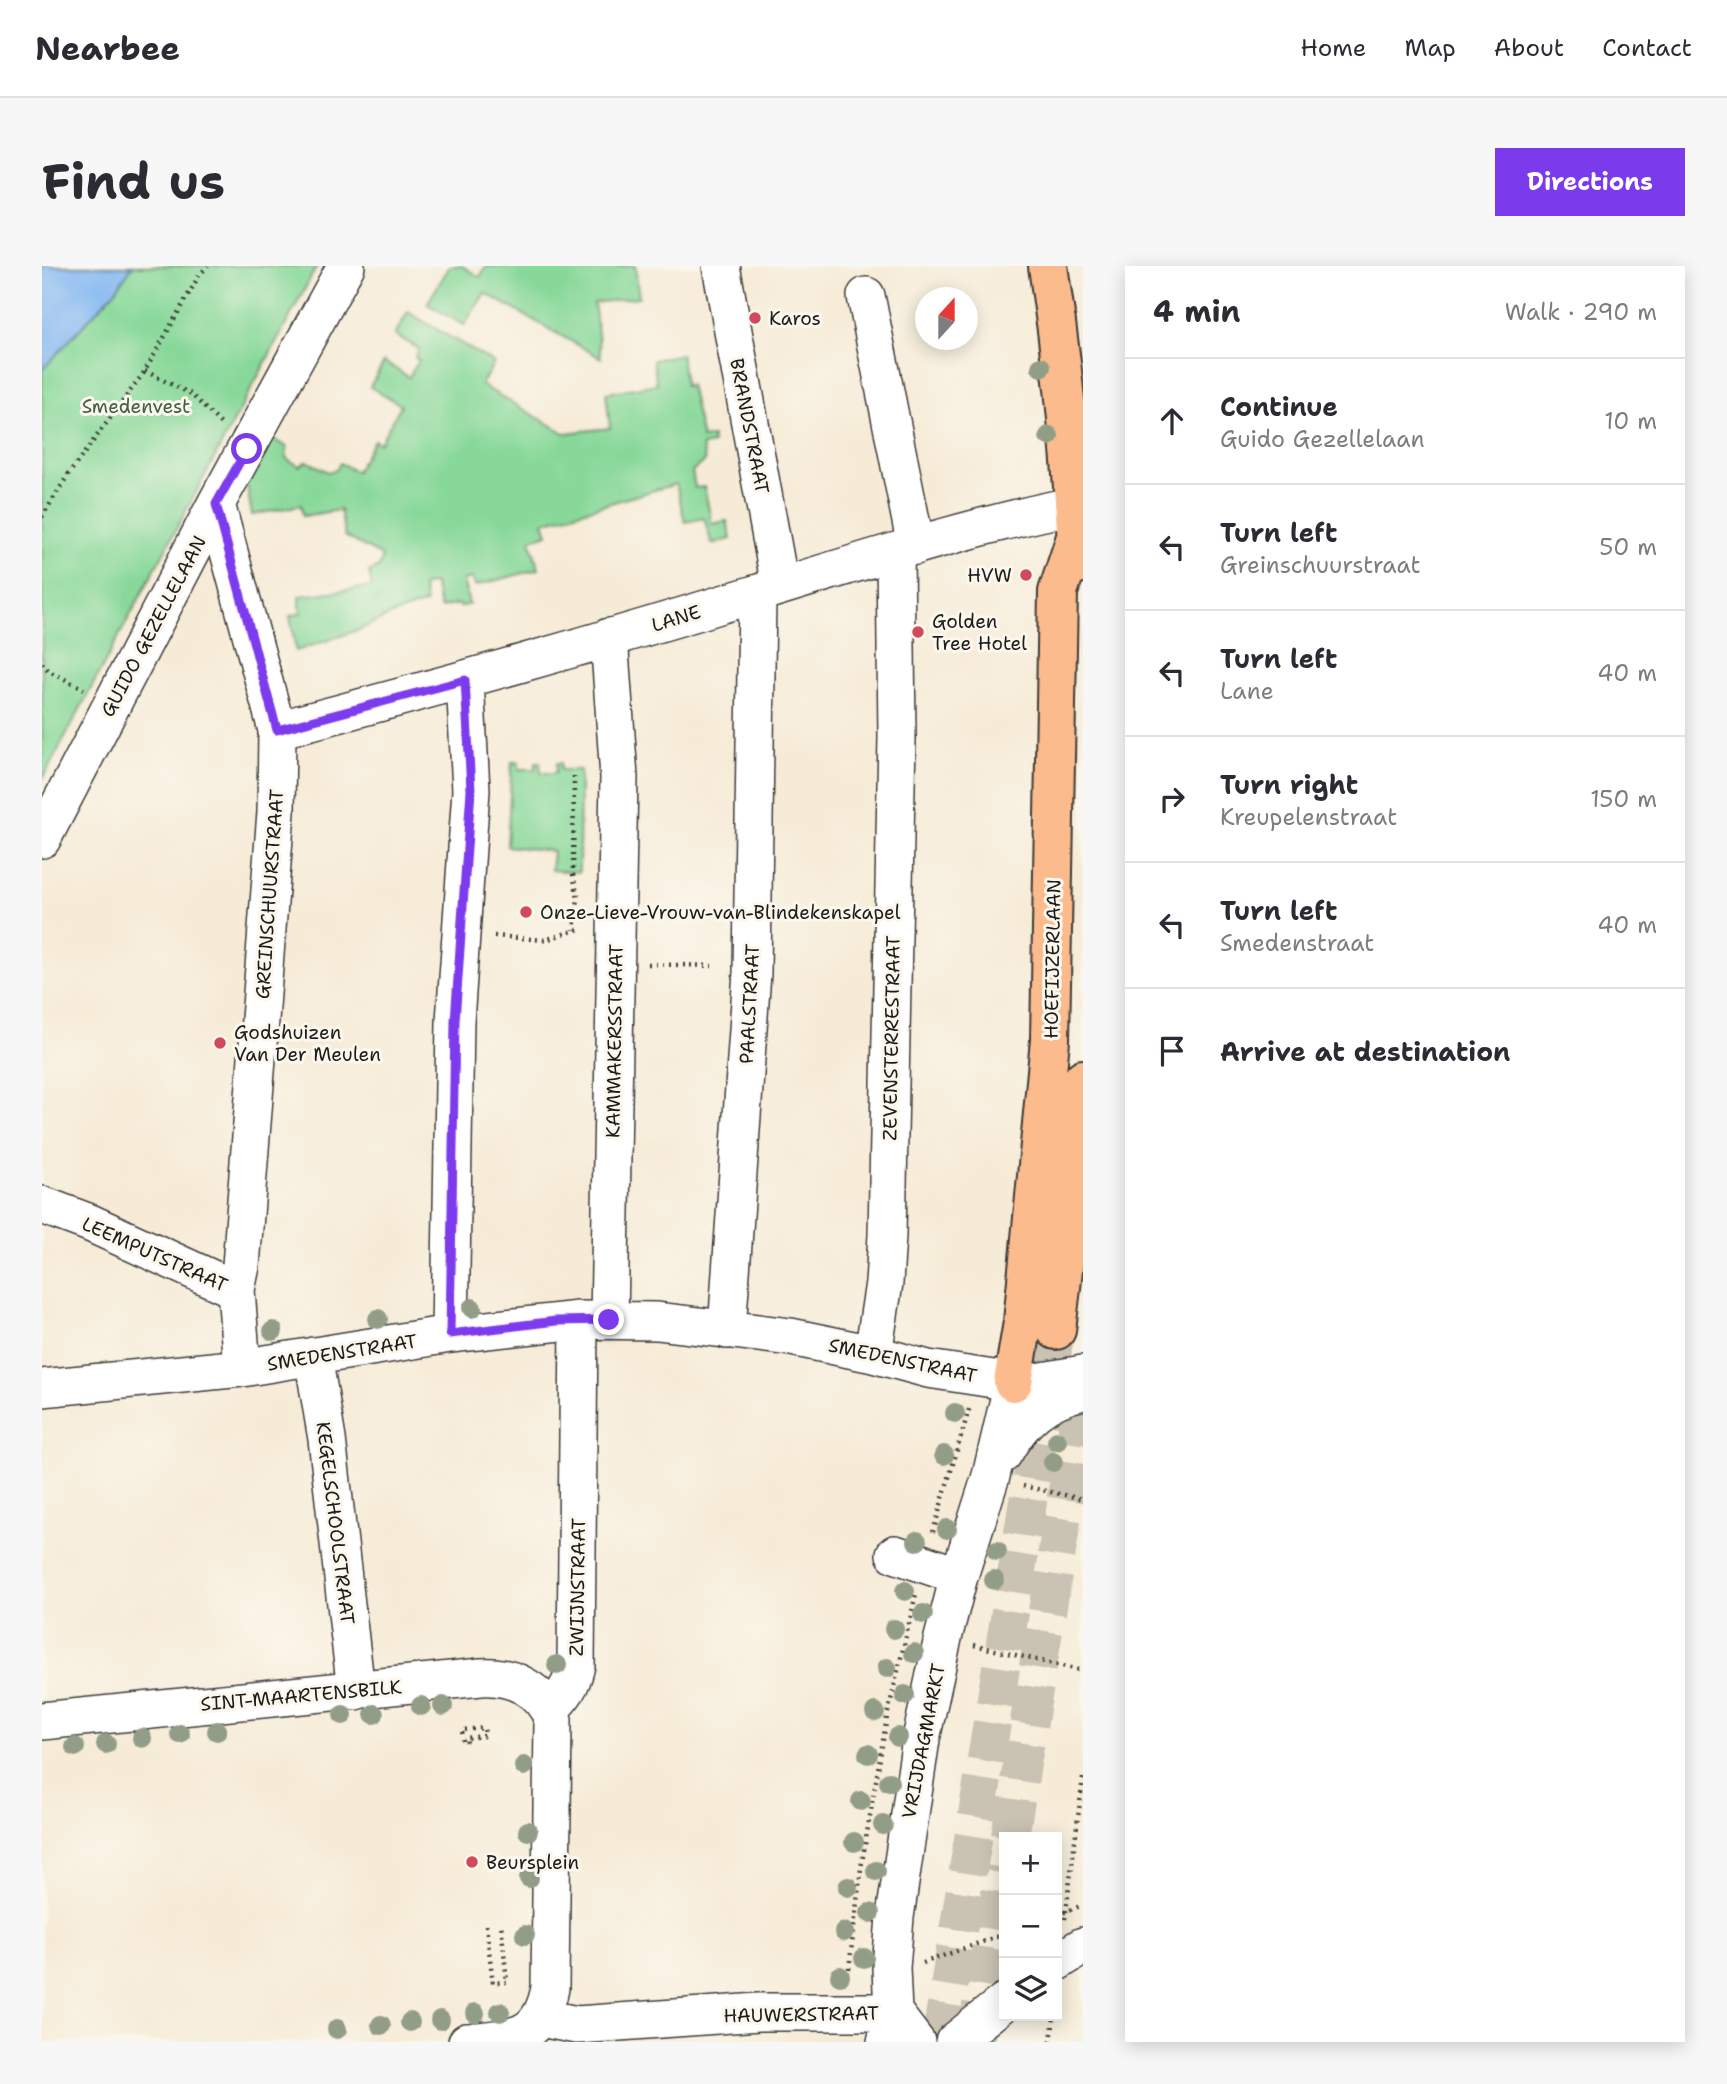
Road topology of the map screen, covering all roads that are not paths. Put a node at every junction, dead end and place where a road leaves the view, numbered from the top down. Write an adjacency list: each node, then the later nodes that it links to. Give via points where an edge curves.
1 (346, 266): 5 (street, GUIDO GEZELLELAAN)
2 (721, 266): 8 (street, BRANDSTRAAT)
3 (1048, 266): 6 (main road, HOEFIJZERLAAN, via 1063,365)
4 (866, 296): 7 (street, ZEVENSTERRESTRAAT)
5 (216, 504): 12 (street, GREINSCHUURSTRAAT); 13 (street, GUIDO GEZELLELAAN)
6 (1076, 521): 7 (street, LANE, via 1025,516); 10 (main road, HOEFIJZERLAAN); 25 (main road, HOEFIJZERLAAN, via 1058,592 1050,1040)
7 (905, 549): 8 (street, LANE); 21 (street, ZEVENSTERRESTRAAT, via 887,1235)
8 (769, 590): 9 (street, LANE); 18 (street, PAALSTRAAT, via 752,973)
9 (609, 638): 11 (street, LANE); 17 (street, KAMMAKERSSTRAAT, via 619,777 615,963)
10 (1083, 674)
11 (465, 680): 12 (street, LANE); 20 (street, via 471,790 455,1021)
12 (277, 730): 16 (street, GREINSCHUURSTRAAT, via 275,825)
13 (42, 839)
14 (1083, 1079): 19 (main road)
15 (42, 1205): 16 (street, LEEMPUTSTRAAT)
16 (236, 1290): 23 (street, LEEMPUTSTRAAT)
17 (594, 1320): 18 (street, SMEDENSTRAAT, via 657,1321); 20 (street, SMEDENSTRAAT); 32 (street, ZWIJNSTRAAT, via 576,1665 565,1695)
18 (727, 1330): 21 (street, SMEDENSTRAAT)
19 (1056, 1330)
20 (450, 1334): 22 (street, SMEDENSTRAAT)
21 (873, 1354): 25 (street, SMEDENSTRAAT, via 928,1369)
22 (313, 1356): 23 (street, SMEDENSTRAAT); 31 (street, KEGELSCHOOLSTRAAT)
23 (242, 1368): 26 (street, SMEDENSTRAAT)
24 (1083, 1374): 25 (street, SMEDENSTRAAT, via 1031,1384)
25 (1013, 1382): 28 (street, VRIJDAGMARKT)
26 (42, 1388)
27 (1083, 1391): 28 (street, VRIJDAGMARKT, via 1037,1410 1013,1437)
28 (1004, 1480): 30 (street, VRIJDAGMARKT)
29 (895, 1554): 30 (street)
30 (959, 1576): 36 (street, VRIJDAGMARKT, via 921,1739 907,1828)
31 (356, 1691): 32 (street, SINT-MAARTENSBILK, via 497,1676 528,1687); 33 (street, SINT-MAARTENSBILK)
32 (549, 1710): 35 (street, via 553,1720 550,1989)
33 (42, 1721)
34 (986, 2021): 39 (street)
35 (528, 2027): 36 (street, HAUWERSTRAAT, via 759,2012); 37 (street, HAUWERSTRAAT)
36 (889, 2027): 38 (street)
37 (467, 2042)
38 (916, 2042)
39 (954, 2042)

